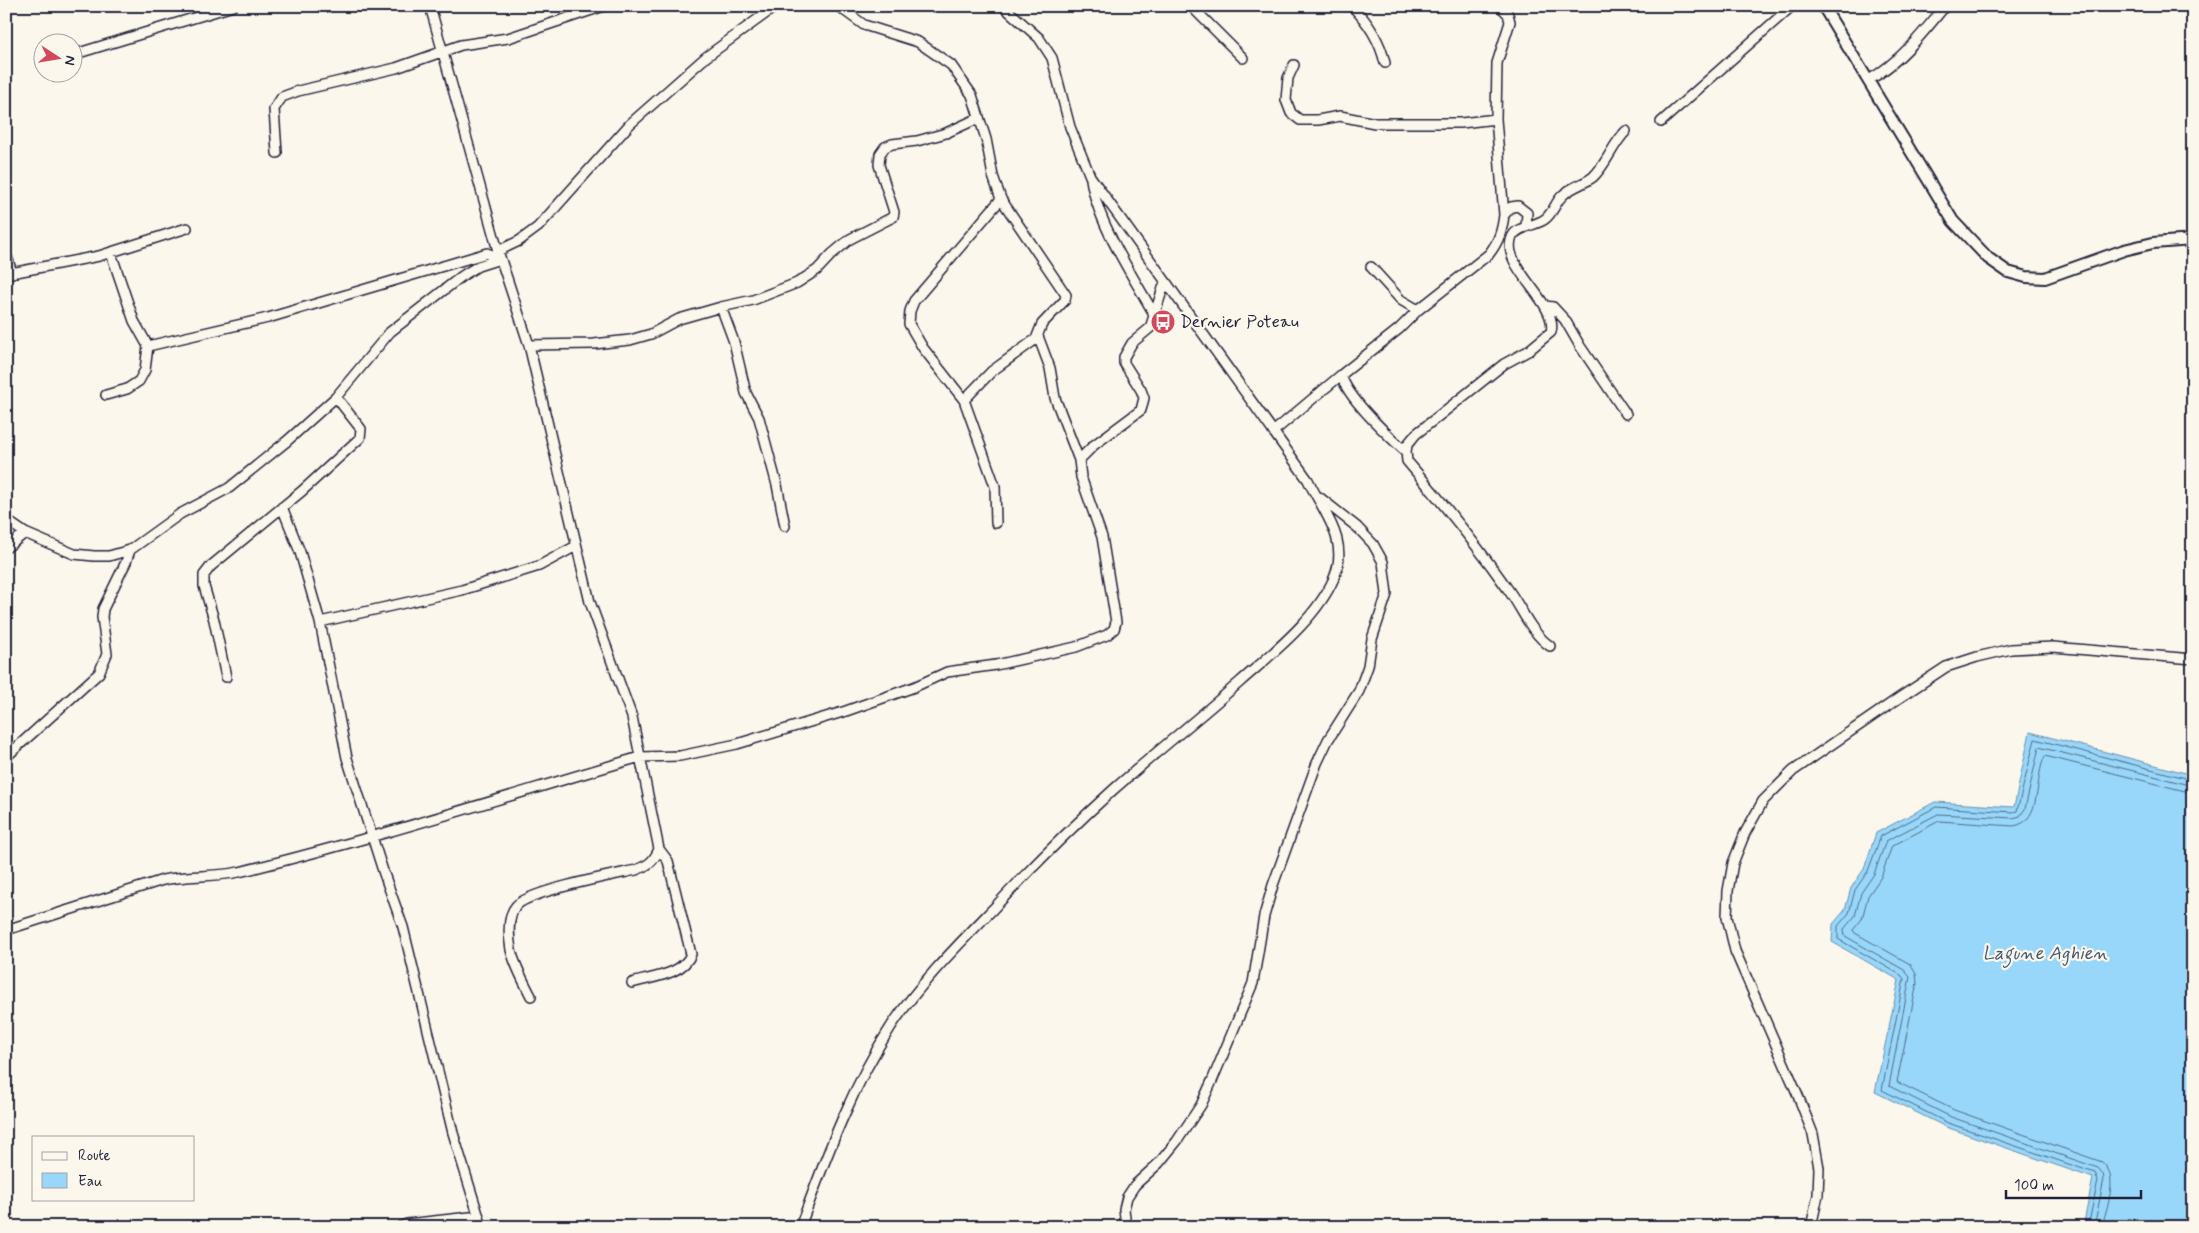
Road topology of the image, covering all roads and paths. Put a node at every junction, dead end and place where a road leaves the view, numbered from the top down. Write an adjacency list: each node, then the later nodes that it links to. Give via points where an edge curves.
1 (233, 6): 14 (street)
2 (430, 6): 13 (street)
3 (604, 6): 13 (street, via 508,38)
4 (776, 6): 34 (street, via 706,57 630,124 538,227)
5 (838, 6): 19 (street, via 864,26 918,42 950,65 972,95)
6 (1003, 6): 24 (street, via 1039,38 1052,58 1070,127)
7 (1191, 6): 15 (street)
8 (1352, 6): 16 (street, via 1378,42)
9 (1500, 6): 20 (street, via 1508,14 1510,22 1497,63)
10 (1792, 6): 21 (street)
11 (1823, 6): 18 (street)
12 (1945, 6): 18 (street, via 1881,73)
13 (442, 51): 23 (street, via 396,68 282,97 274,110); 34 (street)
14 (82, 52)
15 (1243, 58)
16 (1384, 63)
17 (1294, 65): 20 (street, via 1288,78 1286,100 1291,113 1300,120 1340,116 1375,123)
18 (1869, 80): 31 (street, via 1953,221 1988,258 2008,272 2046,278 2124,250 2154,243)
19 (979, 118): 25 (street); 38 (street, via 918,141 885,147 880,154 880,164 893,217 850,239 817,270 797,282 753,300)
20 (1496, 119): 26 (street)
21 (1661, 122)
22 (1626, 132): 27 (street, via 1592,178 1562,195 1544,220)
23 (277, 153)
24 (1090, 176): 37 (street); 41 (street, via 1106,225)
25 (1000, 198): 42 (street, via 1066,295 1042,324); 48 (street, via 914,301 910,310 909,324 923,348)
26 (1504, 215): 27 (street, via 1511,207 1521,208 1527,213); 29 (street)
27 (1526, 227): 30 (street)
28 (187, 228): 32 (street)
29 (1502, 230): 30 (street); 40 (street, via 1498,243 1489,254)
30 (1513, 235): 39 (street, via 1514,256)
31 (2193, 240)
32 (111, 253): 36 (street); 44 (street, via 134,321)
33 (6, 254): 36 (street)
34 (496, 257): 43 (street); 44 (street, via 487,253 268,318); 47 (street, via 462,276 390,332)
35 (1371, 267): 40 (street, via 1401,300)
36 (9, 274)
37 (1165, 282): 41 (street); 50 (street)
38 (721, 306): 43 (street, via 679,319 651,334 630,340); 57 (street, via 746,392 759,418)
39 (1545, 306): 49 (street, via 1553,307 1565,320); 51 (street, via 1553,324 1546,338 1504,364 1440,413 1416,434 1407,445)
40 (1418, 310): 45 (street)
41 (1154, 316): 52 (street, via 1150,328 1132,343 1124,356 1124,363 1144,398 1141,410)
42 (1038, 336): 48 (street, via 992,371); 52 (street, via 1050,368 1055,398)
43 (529, 345): 59 (street)
44 (148, 346): 46 (street, via 146,365 139,381 127,389)
45 (1341, 374): 50 (street); 51 (street, via 1365,411)
46 (106, 395)
47 (336, 397): 54 (street, via 361,429 360,438); 61 (street, via 229,488 180,514)
48 (964, 400): 56 (street, via 995,486)
49 (1626, 414)
50 (1273, 432): 53 (street)
51 (1406, 452): 63 (street, via 1407,461 1503,582 1539,638)
52 (1079, 460): 66 (street, via 1081,477 1102,537 1116,622 1107,635 1076,647 996,666 947,672 846,711 737,744 680,756)
53 (1313, 492): 76 (street, via 1330,519 1338,541 1337,570 1321,601 1277,650 1113,790 1038,860 926,980 891,1028 848,1104); 77 (street, via 1373,544 1383,562 1387,594 1359,691 1328,740 1313,772 1273,885 1264,916 1253,983 1201,1105 1177,1141 1127,1197 1124,1209)
54 (282, 507): 62 (street, via 300,552); 65 (street, via 204,575)
55 (6, 520): 58 (street)
56 (996, 524)
57 (785, 526)
58 (25, 533): 60 (street); 61 (street, via 74,554 109,556)
59 (576, 546): 62 (street, via 539,566 462,590); 66 (street, via 590,602 632,717)
60 (6, 548)
61 (130, 550): 67 (street, via 103,609 107,654 99,673)
62 (320, 622): 68 (street, via 347,758)
63 (1550, 646)
64 (2193, 659): 78 (street, via 2053,647 2011,649 1946,667 1793,771 1763,801 1733,863 1727,917 1735,951 1813,1134 1819,1168 1818,1195)
65 (226, 677)
66 (640, 756): 68 (street); 69 (street)
67 (6, 757)
68 (372, 836): 70 (street, via 236,872 185,875 163,880); 73 (street, via 403,927 453,1132)
69 (660, 849): 71 (street, via 668,862 691,954 679,969); 72 (street, via 654,860 642,868 561,887 515,906 510,924 512,952)
70 (6, 930)
71 (632, 983)
72 (531, 996)
73 (479, 1216): 74 (street); 75 (street)
74 (400, 1227)
75 (482, 1227)
76 (800, 1227)
77 (1126, 1227)
78 (1811, 1227)

